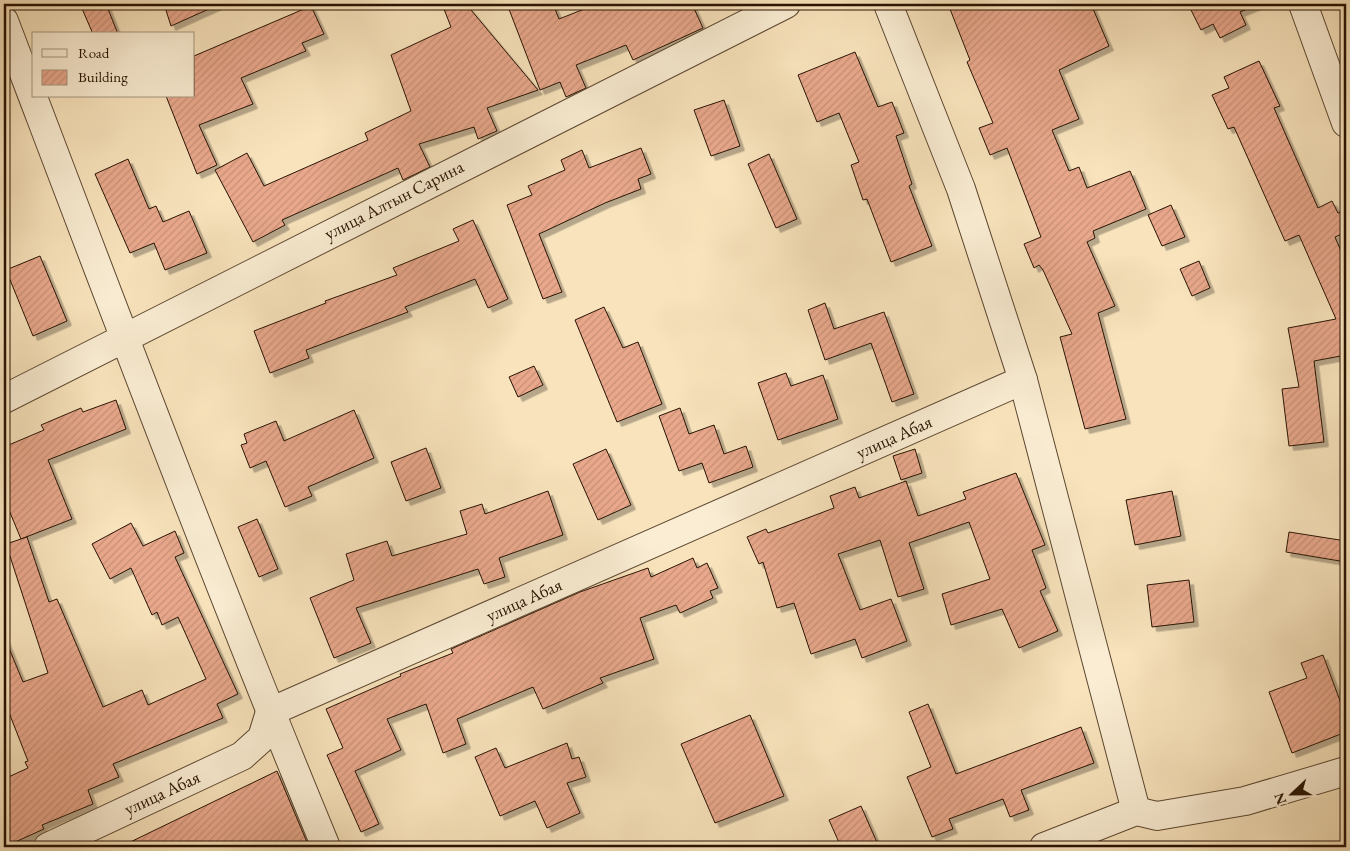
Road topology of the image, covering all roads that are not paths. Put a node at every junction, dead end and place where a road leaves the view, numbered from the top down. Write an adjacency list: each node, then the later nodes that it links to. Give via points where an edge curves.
1 (786, 4): 8 (street, улица Алтын Сарина)
2 (888, 4): 9 (street, via 961,189)
3 (1303, 4): 7 (street)
4 (4, 21): 5 (street)
5 (32, 95)
6 (33, 98): 8 (street)
7 (1346, 123)
8 (123, 336): 10 (street, улица Алтын Сарина); 11 (street)
9 (1023, 380): 11 (street, улица Абая); 13 (street)
10 (4, 399)
11 (270, 712): 14 (street, улица Абая, via 262,738 242,756); 15 (street)
12 (1346, 771): 13 (street, via 1245,801 1157,816)
13 (1136, 811): 16 (street)
14 (48, 847)
15 (326, 847)
16 (1044, 847)

